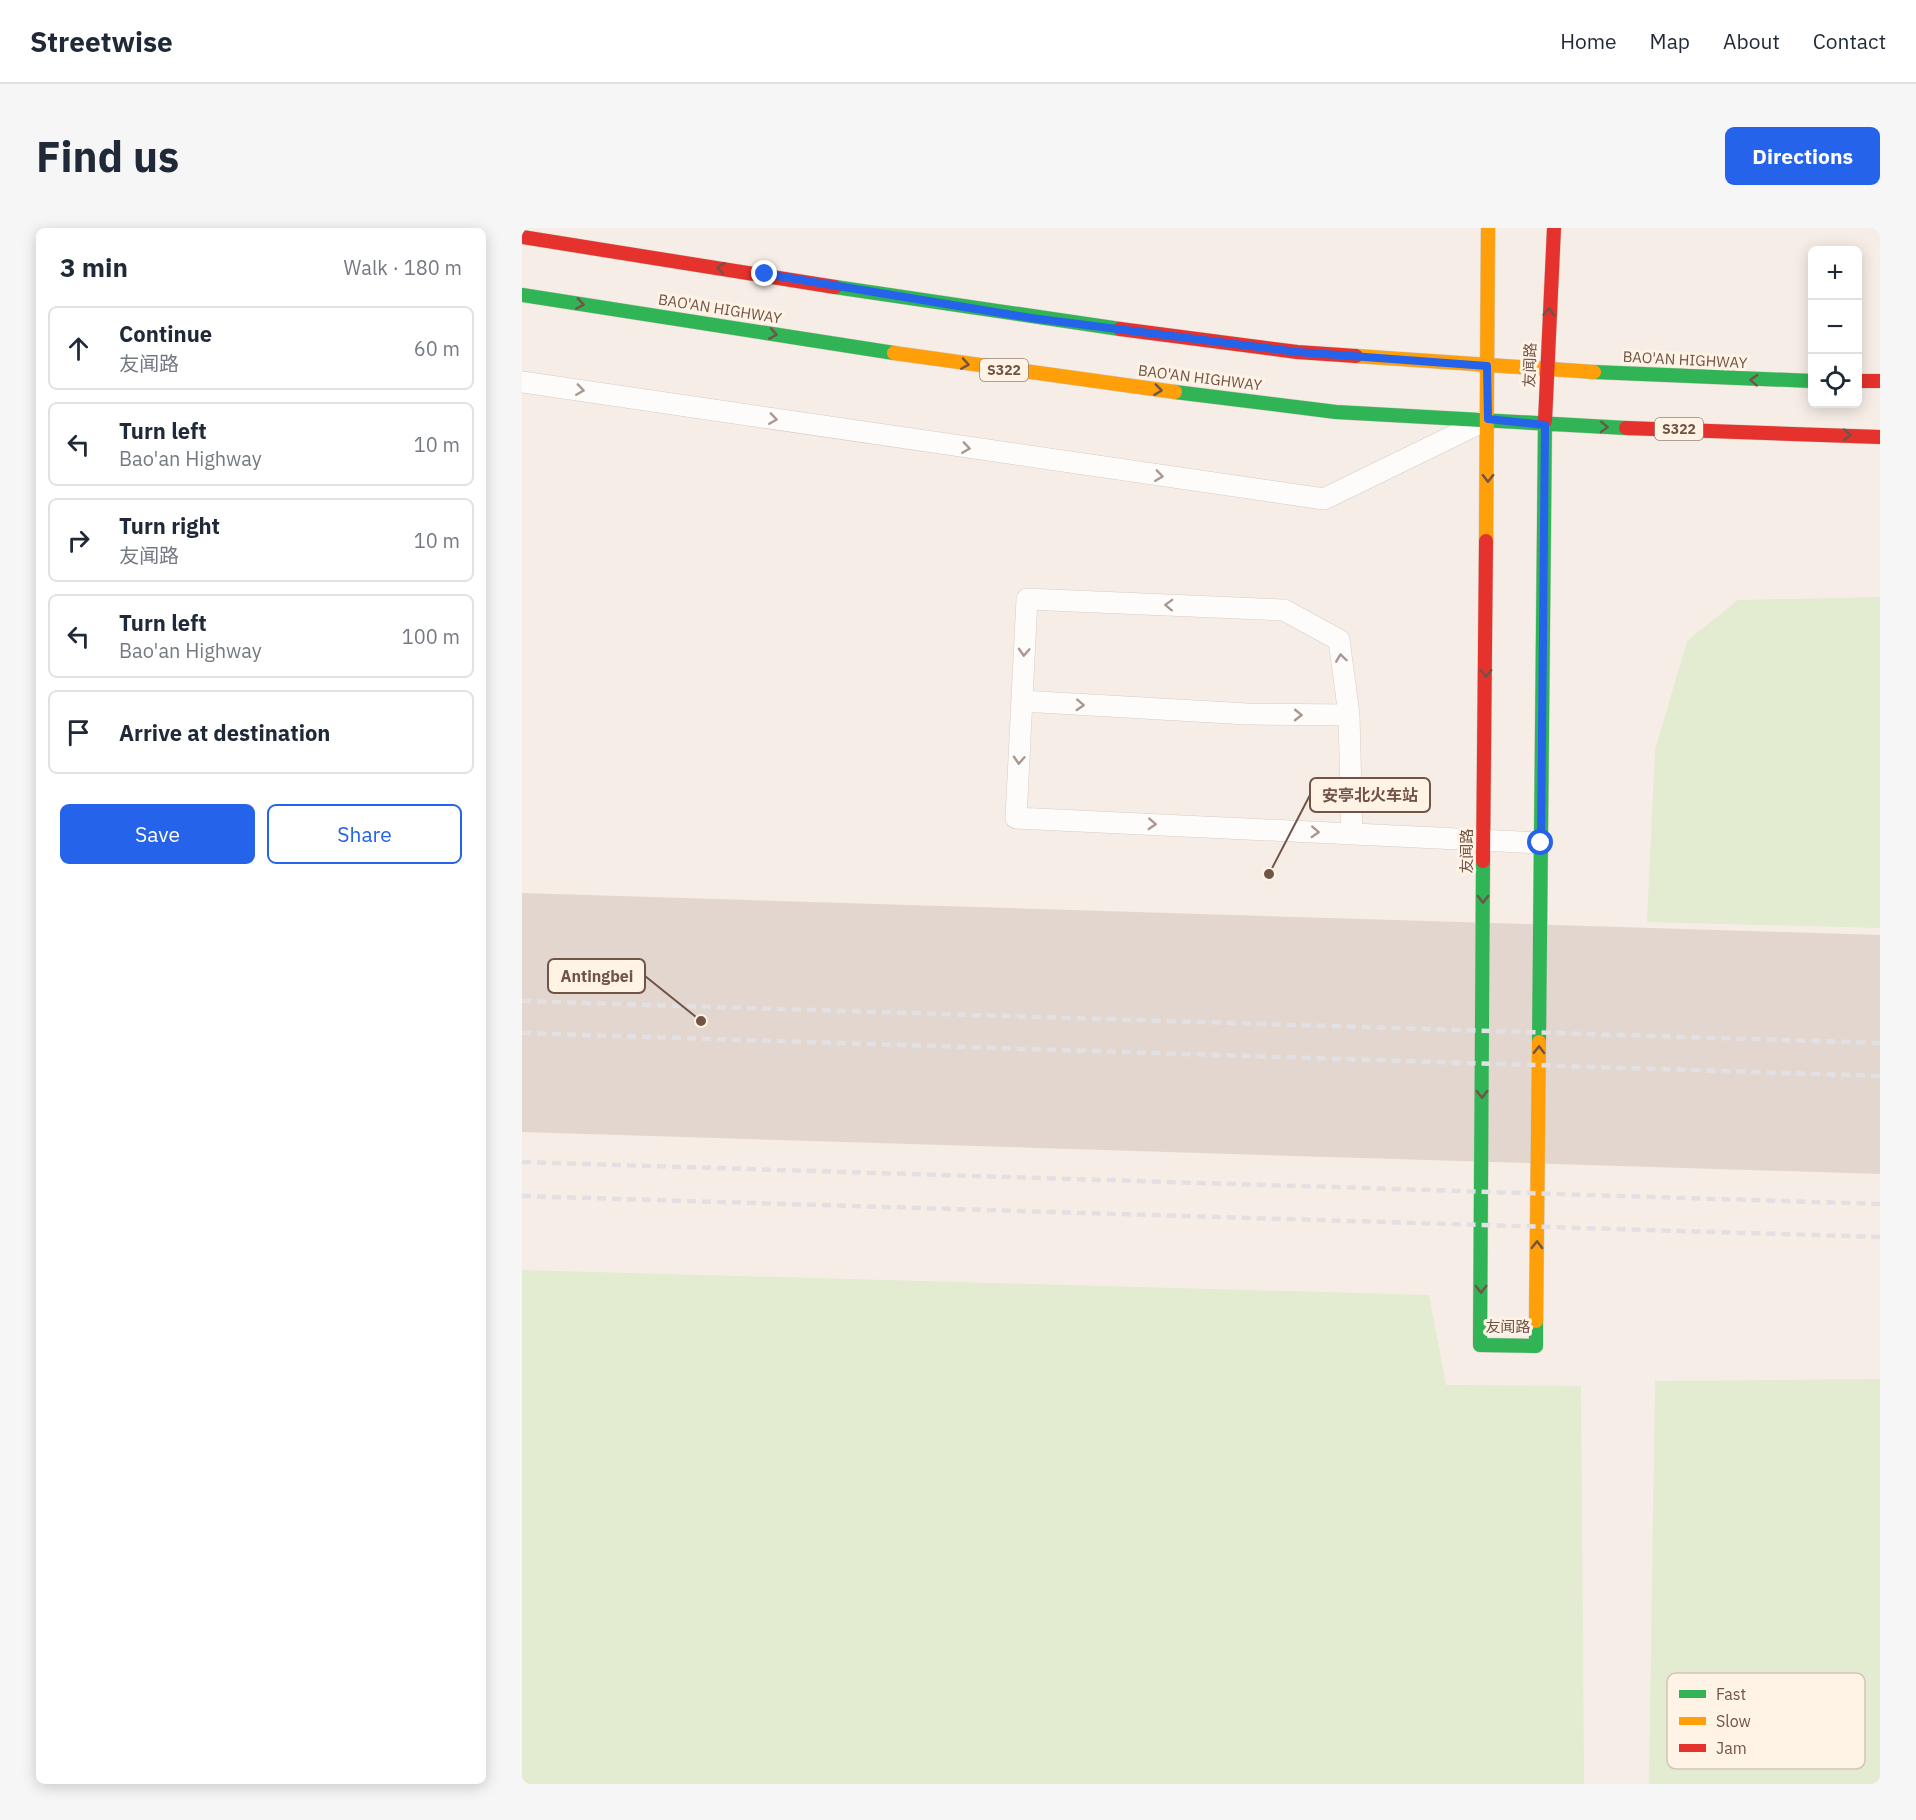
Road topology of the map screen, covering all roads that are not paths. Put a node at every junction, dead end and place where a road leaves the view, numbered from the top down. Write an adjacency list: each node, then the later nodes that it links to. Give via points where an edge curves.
1 (1488, 228): 5 (main road, 友闻路)
2 (1554, 228): 6 (main road, 友闻路, one-way to 2)
3 (522, 237): 5 (main road, BAO'AN HIGHWAY, one-way to 3, via 1297,352 1031,318)
4 (522, 295): 11 (main road, BAO'AN HIGHWAY / S322, one-way to 11, via 1026,373 1335,412)
5 (1487, 366): 6 (main road, BAO'AN HIGHWAY); 11 (main road, 友闻路)
6 (1546, 370): 7 (main road, BAO'AN HIGHWAY, one-way to 6); 12 (main road, 友闻路)
7 (1808, 381)
8 (1862, 381): 9 (main road)
9 (1880, 381)
10 (522, 382): 11 (lane, one-way to 11, via 1324,499)
11 (1488, 419): 12 (main road, BAO'AN HIGHWAY / S322); 17 (main road, 友闻路, one-way to 17)
12 (1545, 425): 13 (main road, BAO'AN HIGHWAY / S322, one-way to 13); 18 (main road, 友闻路)
13 (1880, 436)
14 (1022, 702): 15 (lane, one-way to 15); 15 (lane, one-way to 14, via 1338,640 1284,610 1026,600); 16 (lane, one-way to 16, via 1016,818)
15 (1349, 716): 16 (lane)
16 (1352, 834): 17 (lane)
17 (1484, 841): 18 (lane); 18 (main road, 友闻路, one-way to 18, via 1480,1346 1536,1346)
18 (1541, 843)

